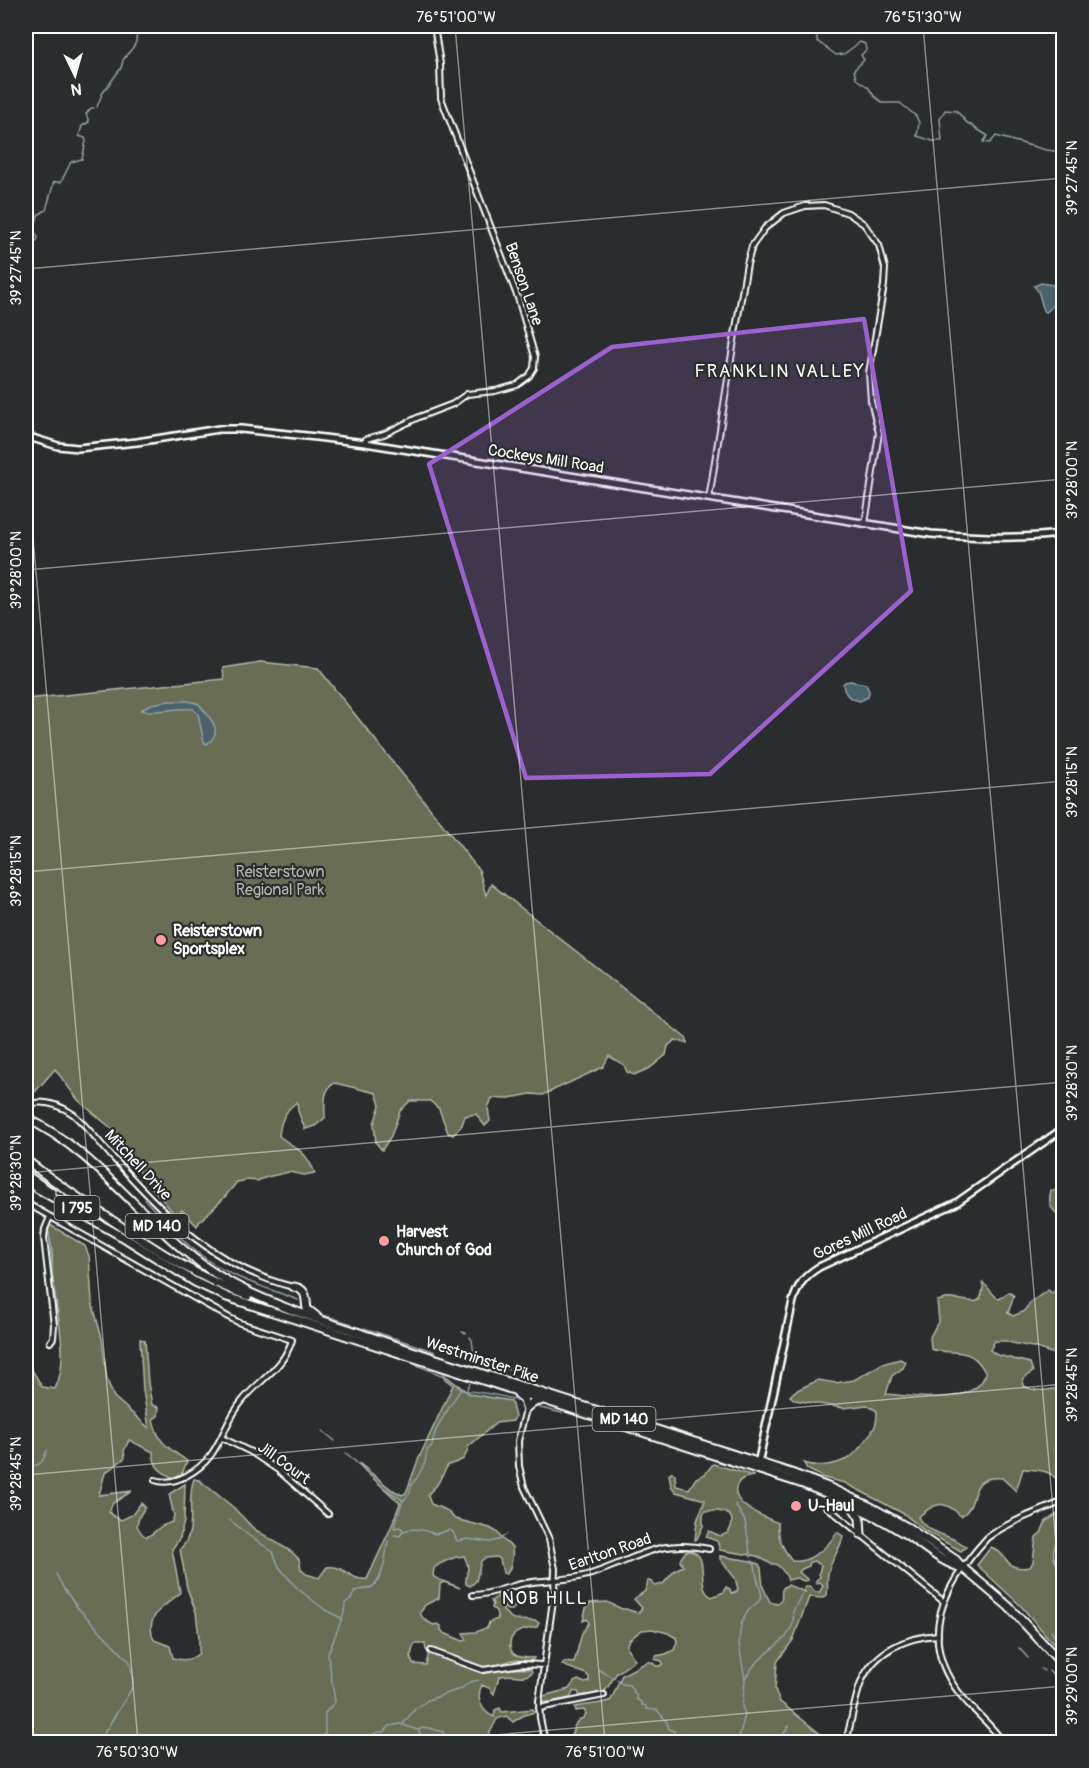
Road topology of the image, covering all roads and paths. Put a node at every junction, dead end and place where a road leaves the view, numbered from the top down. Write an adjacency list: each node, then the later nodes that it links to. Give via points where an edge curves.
1 (434, 26): 3 (street, Benson Lane, via 441,98 518,298 535,363 529,376 517,385 468,394 453,404 366,439)
2 (26, 436): 3 (street, Cockeys Mill Road, via 78,448 241,429)
3 (365, 443): 4 (street, Cockeys Mill Road)
4 (709, 498): 5 (street, Cockeys Mill Road); 5 (street, via 752,246 777,217 798,207 824,205 848,213 864,224 879,245 885,268 869,373 879,432)
5 (866, 524): 6 (street, Cockeys Mill Road, via 957,536)
6 (1064, 533)
7 (26, 1105): 16 (street, Mitchell Drive, via 49,1103 73,1114 194,1238 247,1271)
8 (26, 1118): 17 (highway, Westminster Pike / MD 140, via 61,1137 207,1268 246,1291)
9 (1064, 1128): 24 (street, Gores Mill Road, via 956,1203 803,1278 793,1301)
10 (26, 1160): 17 (highway, I 795, via 198,1275 230,1290)
11 (26, 1175): 15 (highway, I 795)
12 (26, 1182): 15 (highway, Westminster Pike / MD 140)
13 (26, 1203): 14 (street)
14 (50, 1217): 19 (street, via 44,1238 54,1325); 23 (street, via 228,1317 292,1340 282,1362 237,1408)
15 (128, 1240): 20 (highway, Westminster Pike / MD 140, via 227,1297)
16 (294, 1287): 18 (highway, via 304,1292 307,1310)
17 (302, 1313): 18 (highway, Westminster Pike / MD 140)
18 (323, 1321): 24 (highway, Westminster Pike / MD 140)
19 (50, 1342)
20 (515, 1392): 21 (highway, Westminster Pike / MD 140); 22 (highway, via 524,1399)
21 (546, 1401): 22 (highway, via 533,1402); 24 (highway, Westminster Pike / MD 140)
22 (526, 1408): 33 (street, via 518,1441 519,1466 524,1487 549,1539)
23 (222, 1438): 25 (street, via 206,1461 190,1474 172,1481); 29 (street, Jill Court, via 279,1470)
24 (758, 1466): 27 (highway, Westminster Pike / MD 140); 32 (highway, Westminster Pike / MD 140, via 818,1483 871,1507 956,1560)
25 (155, 1480)
26 (1064, 1501): 32 (street, via 994,1533)
27 (852, 1505): 30 (highway, via 860,1518); 32 (highway, Westminster Pike / MD 140, via 904,1533 951,1566)
28 (826, 1506): 30 (street)
29 (328, 1514)
30 (861, 1534): 35 (street)
31 (709, 1549): 33 (street, Earlton Road, via 688,1545 656,1548 586,1576)
32 (963, 1569): 35 (street); 39 (highway, Westminster Pike / MD 140, via 1008,1606)
33 (555, 1580): 34 (street, Earlton Road); 38 (street)
34 (472, 1595)
35 (943, 1601): 36 (street)
36 (938, 1635): 42 (street, via 905,1641 885,1652 872,1666 862,1681); 44 (street, via 950,1680)
37 (431, 1651): 38 (street, via 483,1670)
38 (543, 1665): 41 (street)
39 (1064, 1666)
40 (604, 1695): 41 (street)
41 (539, 1708): 43 (street)
42 (848, 1734)
43 (545, 1743)
44 (1003, 1743)

